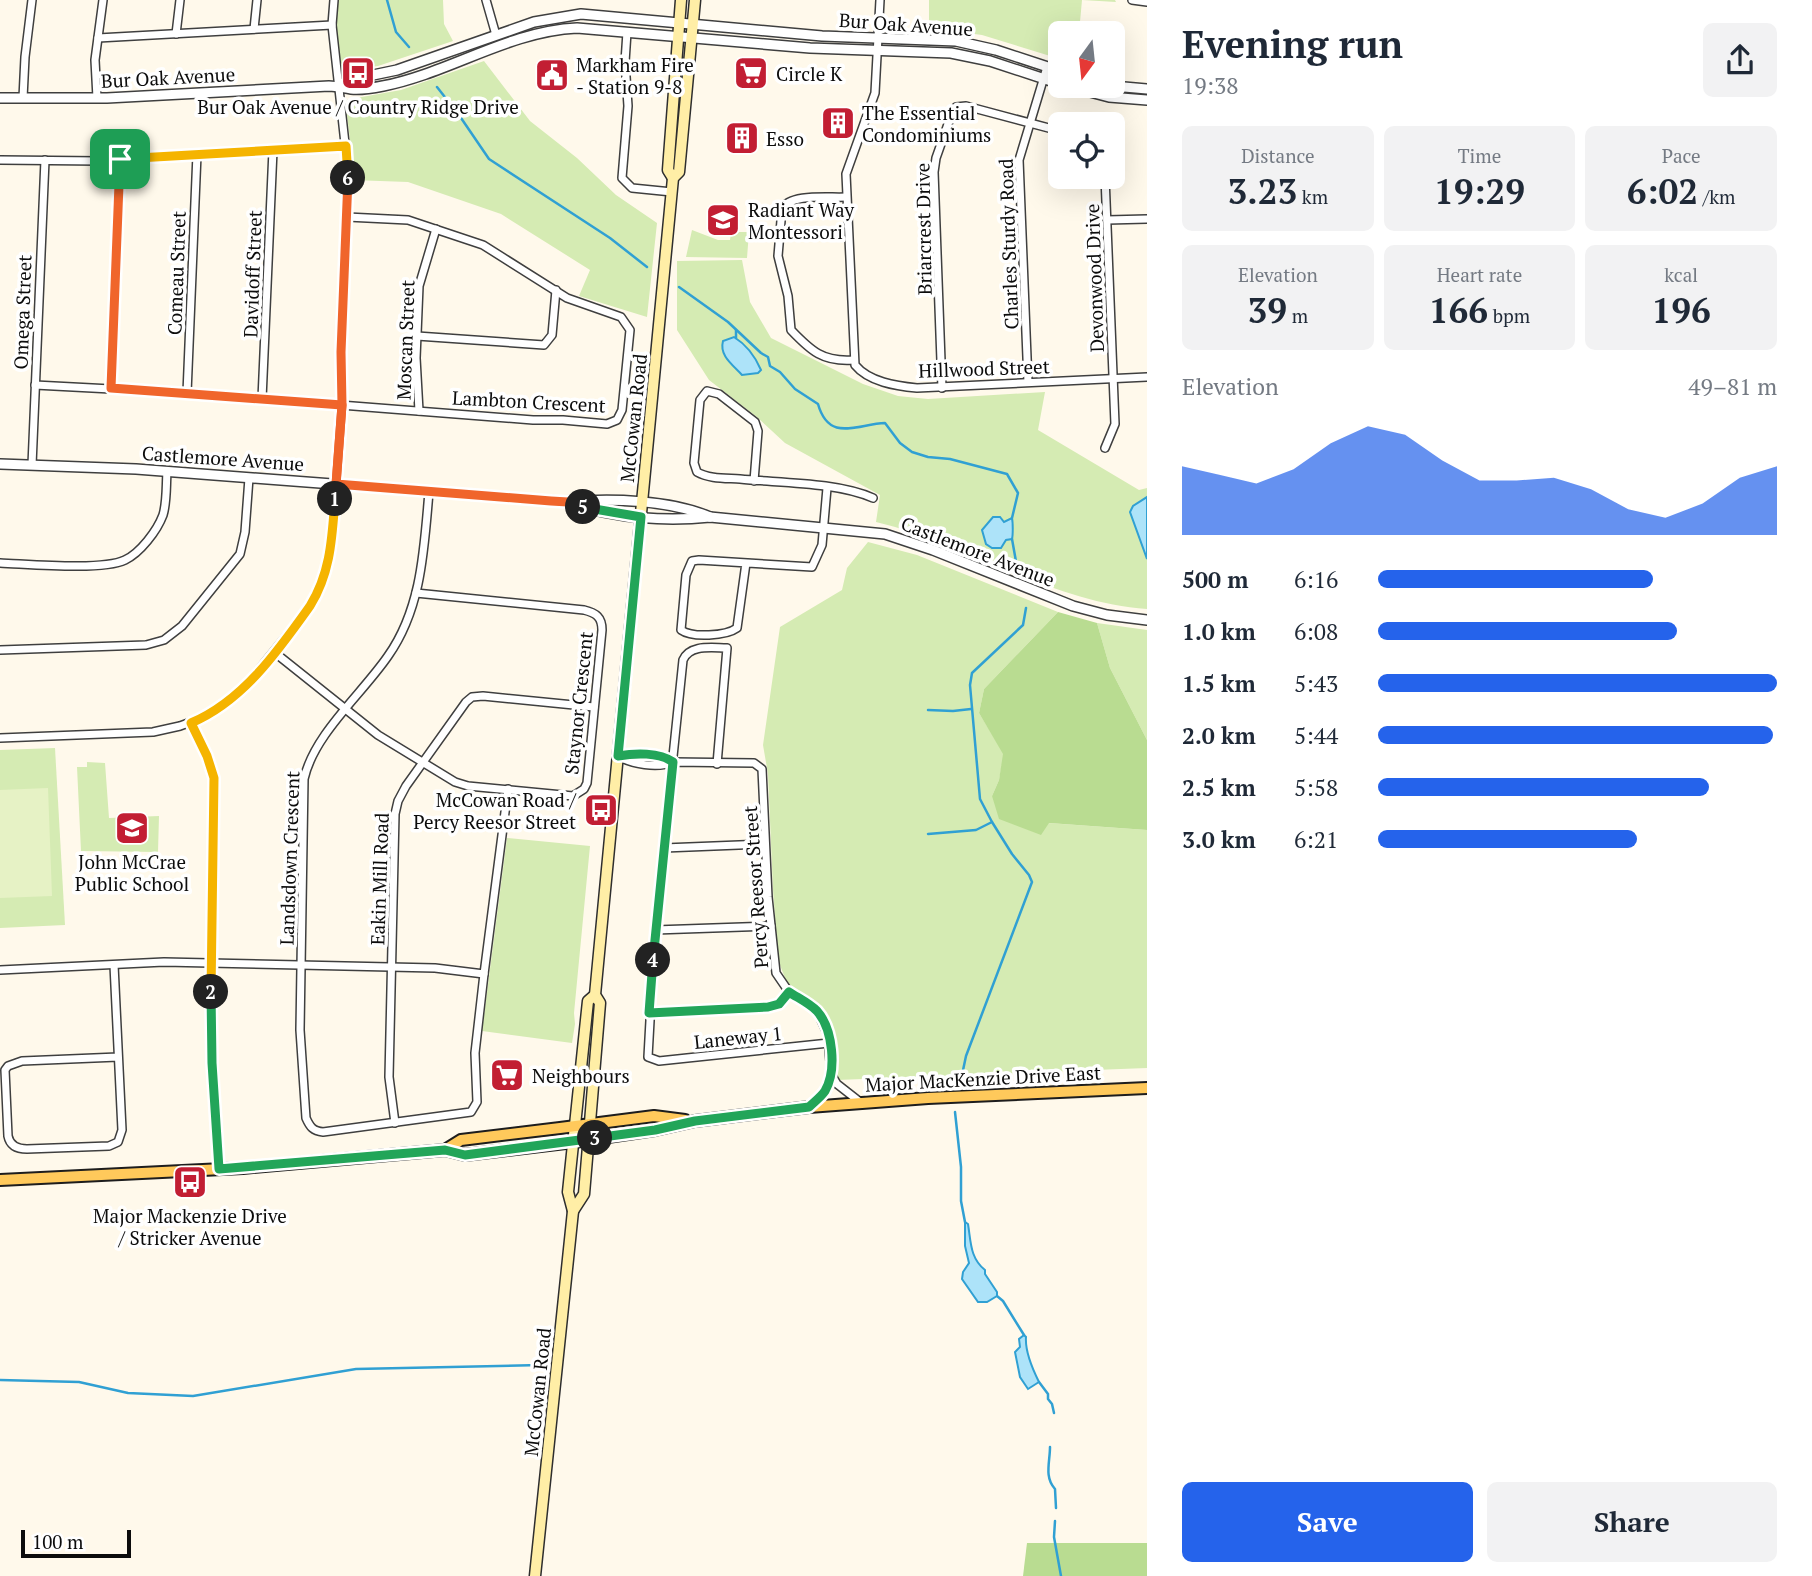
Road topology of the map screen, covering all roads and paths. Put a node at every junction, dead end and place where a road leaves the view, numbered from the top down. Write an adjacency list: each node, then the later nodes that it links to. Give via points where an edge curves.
1 (32, 0): 31 (street)
2 (103, 0): 21 (street)
3 (180, 0): 17 (street)
4 (257, 0): 15 (street)
5 (334, 0): 14 (street)
6 (486, 0): 18 (street)
7 (681, 0): 12 (main road, McCowan Road)
8 (695, 0): 13 (main road, McCowan Road)
9 (880, 0): 22 (street)
10 (1132, 0): 11 (street)
11 (1147, 2)
12 (680, 22): 13 (street, Bur Oak Avenue); 18 (street, Bur Oak Avenue, via 571,15); 19 (main road, McCowan Road)
13 (693, 23): 20 (main road, McCowan Road); 22 (street, Bur Oak Avenue)
14 (332, 25): 15 (street); 27 (street)
15 (254, 29): 17 (street)
16 (627, 32): 19 (street, Bur Oak Avenue); 27 (street, Bur Oak Avenue, via 552,30 394,83 351,89); 45 (street, via 628,106 622,178 632,188)
17 (176, 34): 21 (street)
18 (496, 35): 27 (street, Bur Oak Avenue)
19 (678, 36): 20 (street, Bur Oak Avenue); 43 (main road, McCowan Road, via 668,170)
20 (692, 37): 23 (street, Bur Oak Avenue); 43 (main road, McCowan Road, via 679,172)
21 (98, 38): 32 (street)
22 (879, 38): 23 (street); 24 (street, Bur Oak Avenue, via 968,43)
23 (878, 50): 25 (street, Bur Oak Avenue, via 960,54); 46 (street, via 875,93 848,166)
24 (1047, 67): 25 (street, Charles Sturdy Road)
25 (1044, 78): 26 (street, Bur Oak Avenue); 35 (street, Charles Sturdy Road)
26 (1048, 80)
27 (338, 86): 32 (street, Bur Oak Avenue); 37 (street)
28 (1125, 87): 29 (street)
29 (1147, 89)
30 (0, 98): 31 (street, Bur Oak Avenue)
31 (23, 98): 32 (street, Bur Oak Avenue)
32 (97, 98)
33 (1122, 98): 34 (street)
34 (1147, 100)
35 (1029, 123): 36 (street); 56 (street, Charles Sturdy Road, via 1019,160); 59 (street, Briarcrest Drive, via 956,107 936,158)
36 (1048, 128)
37 (346, 146): 38 (street); 47 (street)
38 (273, 150): 39 (street); 61 (street, Davidoff Street)
39 (197, 155): 40 (street); 60 (street, Comeau Street)
40 (120, 159): 42 (street); 58 (street)
41 (0, 160): 42 (street)
42 (44, 160): 57 (street, Omega Street)
43 (673, 178): 45 (main road, McCowan Road)
44 (1106, 189): 49 (street, Devonwood Drive)
45 (672, 191): 75 (main road, McCowan Road)
46 (846, 197): 53 (street); 53 (street, via 795,199 784,204 778,256 791,330 825,358)
47 (346, 217): 50 (street, Lambton Crescent, via 403,219); 62 (street)
48 (1147, 219): 49 (street)
49 (1107, 220): 55 (street, Devonwood Drive)
50 (436, 229): 51 (street, Lambton Crescent, via 483,245); 52 (street, Moscan Street, via 420,277)
51 (556, 290): 52 (street, via 552,335 544,345); 63 (street, Lambton Crescent, via 580,304 621,317 628,325 622,410 617,419 607,424)
52 (417, 336): 63 (street, Moscan Street)
53 (853, 360): 59 (street, Hillwood Street, via 861,372 890,383)
54 (1147, 376): 55 (street, Hillwood Street)
55 (1114, 378): 56 (street, Hillwood Street); 64 (street, Devonwood Drive, via 1115,429)
56 (1028, 382): 59 (street, Hillwood Street)
57 (35, 385): 58 (street, Lambton Crescent); 66 (street, Omega Street)
58 (111, 388): 60 (street, Lambton Crescent)
59 (942, 388)
60 (187, 393): 61 (street, Lambton Crescent)
61 (262, 399): 62 (street, Lambton Crescent)
62 (342, 405): 63 (street, Lambton Crescent); 70 (street)
63 (419, 411)
64 (1105, 448)
65 (0, 464): 66 (street, Castlemore Avenue)
66 (32, 465): 67 (street, Castlemore Avenue)
67 (167, 472): 68 (street, Castlemore Avenue); 79 (street, via 160,521 137,552 124,561)
68 (249, 478): 70 (street, Castlemore Avenue); 83 (street, via 240,554 171,636 146,645)
69 (754, 481): 69 (street, via 755,422 719,394 707,391 700,400 695,468 702,475); 71 (street)
70 (336, 484): 72 (street, Castlemore Avenue); 84 (street, via 325,576 310,606)
71 (827, 488): 73 (street, via 855,490); 78 (street)
72 (429, 492): 74 (street, Castlemore Avenue); 81 (street, Landsdown Crescent)
73 (873, 498)
74 (568, 502): 75 (street, Castlemore Avenue); 76 (street, Castlemore Avenue, via 594,511)
75 (642, 503): 76 (main road, McCowan Road); 77 (street, Castlemore Avenue)
76 (641, 517): 77 (street, Castlemore Avenue); 89 (main road, McCowan Road)
77 (710, 517): 78 (street, Castlemore Avenue)
78 (823, 527): 80 (street, via 821,549 812,567); 82 (street, Castlemore Avenue, via 894,536 1073,606)
79 (0, 563)
80 (746, 563): 80 (street, via 692,561 680,618 684,633 728,633 737,628)
81 (416, 593): 85 (street, Staynor Crescent, via 596,614 602,630); 86 (street, Landsdown Crescent, via 389,655)
82 (1147, 620)
83 (0, 650)
84 (274, 652): 86 (street, Staynor Crescent); 87 (street, via 239,693)
85 (594, 707): 91 (street, Eakin Mill Road, via 472,697); 93 (street, Staynor Crescent, via 584,789 573,796)
86 (346, 710): 91 (street, Staynor Crescent); 100 (street, Landsdown Crescent, via 312,753 304,779)
87 (191, 723): 88 (street, via 153,732); 98 (street, via 214,778)
88 (0, 738)
89 (618, 756): 90 (street, Percy Reesor Street, via 630,763); 105 (main road, McCowan Road)
90 (673, 762): 92 (street, Percy Reesor Street); 92 (street, via 684,656 693,649 727,648); 95 (street)
91 (423, 763): 93 (street, Staynor Crescent, via 461,784); 101 (street, Eakin Mill Road, via 401,795 395,814)
92 (717, 764): 94 (street, Percy Reesor Street, via 754,763 762,769)
93 (508, 789): 103 (street, Landsdown Crescent)
94 (765, 844): 95 (street); 96 (street, Percy Reesor Street)
95 (664, 848): 97 (street)
96 (771, 926): 97 (street); 104 (street, Percy Reesor Street, via 776,973)
97 (655, 930): 106 (street)
98 (211, 963): 99 (street); 100 (street); 120 (street)
99 (114, 965): 102 (street); 108 (street)
100 (301, 965): 101 (street, Landsdown Crescent); 114 (street, Landsdown Crescent, via 300,1030 309,1127 323,1132)
101 (391, 967): 103 (street, Landsdown Crescent); 114 (street, Eakin Mill Road, via 390,1077)
102 (0, 970)
103 (484, 974): 114 (street, Landsdown Crescent, via 475,1053 476,1106 468,1113)
104 (789, 992): 106 (street, via 779,1004 768,1007); 107 (street, via 817,1011)
105 (595, 995): 115 (main road, McCowan Road, via 600,1003); 116 (main road, McCowan Road, via 588,1001)
106 (649, 1013): 107 (street, Laneway 1, via 646,1053 659,1061)
107 (829, 1043): 109 (street)
108 (118, 1057): 108 (street, via 122,1130 118,1142 27,1149 11,1143 8,1066 22,1061)
109 (831, 1074): 111 (street); 112 (street, via 826,1089)
110 (1147, 1088): 111 (main road, Major MacKenzie Drive East)
111 (860, 1102): 112 (main road, Major MacKenzie Drive East)
112 (809, 1107): 113 (main road, Major MacKenzie Drive East)
113 (695, 1121): 115 (main road, Major MacKenzie Drive East, via 653,1116); 117 (main road, Major MacKenzie Drive East)
114 (395, 1123)
115 (590, 1125): 116 (main road, Major MacKenzie Drive East); 117 (main road, McCowan Road)
116 (575, 1126): 118 (main road, McCowan Road); 119 (main road, Major MacKenzie Drive East, via 461,1140)
117 (590, 1139): 118 (main road, Major MacKenzie Drive East); 122 (main road, McCowan Road, via 584,1194)
118 (574, 1142): 119 (main road, Major MacKenzie Drive East, via 465,1155); 122 (main road, McCowan Road, via 568,1192)
119 (445, 1150): 120 (main road, Major MacKenzie Drive East)
120 (219, 1169): 121 (main road, Major MacKenzie Drive East)
121 (0, 1180)
122 (573, 1211): 123 (main road, McCowan Road)
123 (535, 1576)

